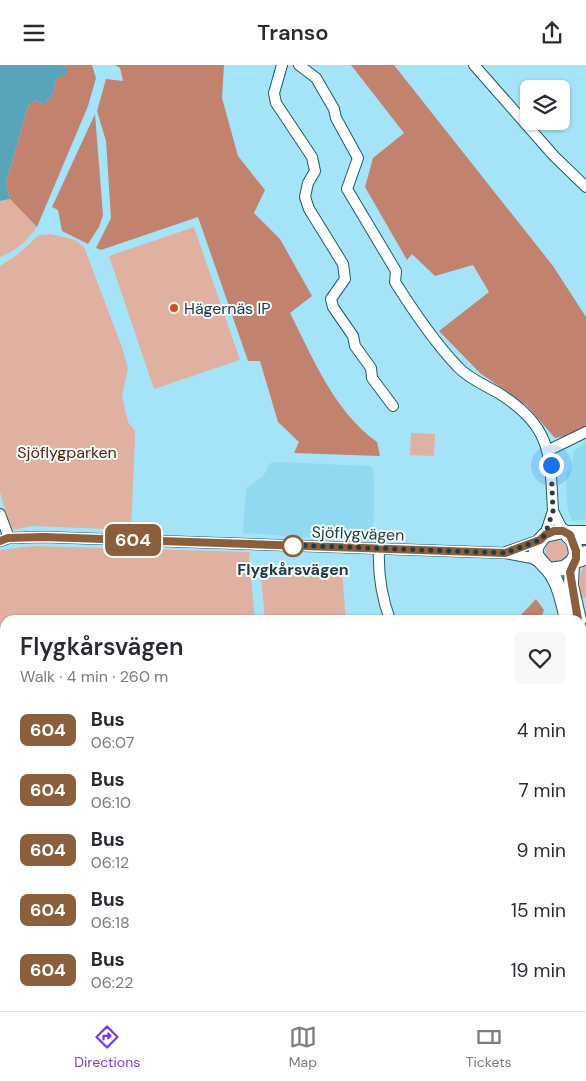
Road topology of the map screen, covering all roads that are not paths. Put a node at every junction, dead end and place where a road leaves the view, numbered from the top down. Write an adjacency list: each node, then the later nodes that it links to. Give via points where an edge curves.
1 (282, 65): 5 (street, via 274,93 276,103 312,157 316,171 308,183 305,197 343,264 345,279 331,299 333,307 371,368 372,378)
2 (299, 65): 7 (street, via 316,79 358,158 347,189 396,271 394,282 460,369 522,408)
3 (474, 65): 4 (street)
4 (586, 187)
5 (393, 405)
6 (586, 431): 7 (street)
7 (549, 450): 8 (street)
8 (553, 511): 10 (street); 11 (street)
9 (0, 514): 12 (street)
10 (573, 534): 11 (street); 15 (street)
11 (542, 537): 14 (street, Sjöflygvägen); 16 (street, via 536,554)
12 (4, 540): 13 (street, Sjöflygvägen, via 44,537)
13 (379, 550): 14 (street, Sjöflygvägen); 17 (street)
14 (505, 553): 16 (street, Sjöflygvägen, via 532,558)
15 (579, 558): 16 (street, via 564,568); 19 (street, via 574,601)
16 (544, 566): 18 (street, via 554,577)
17 (389, 615)
18 (565, 615)
19 (577, 615)

